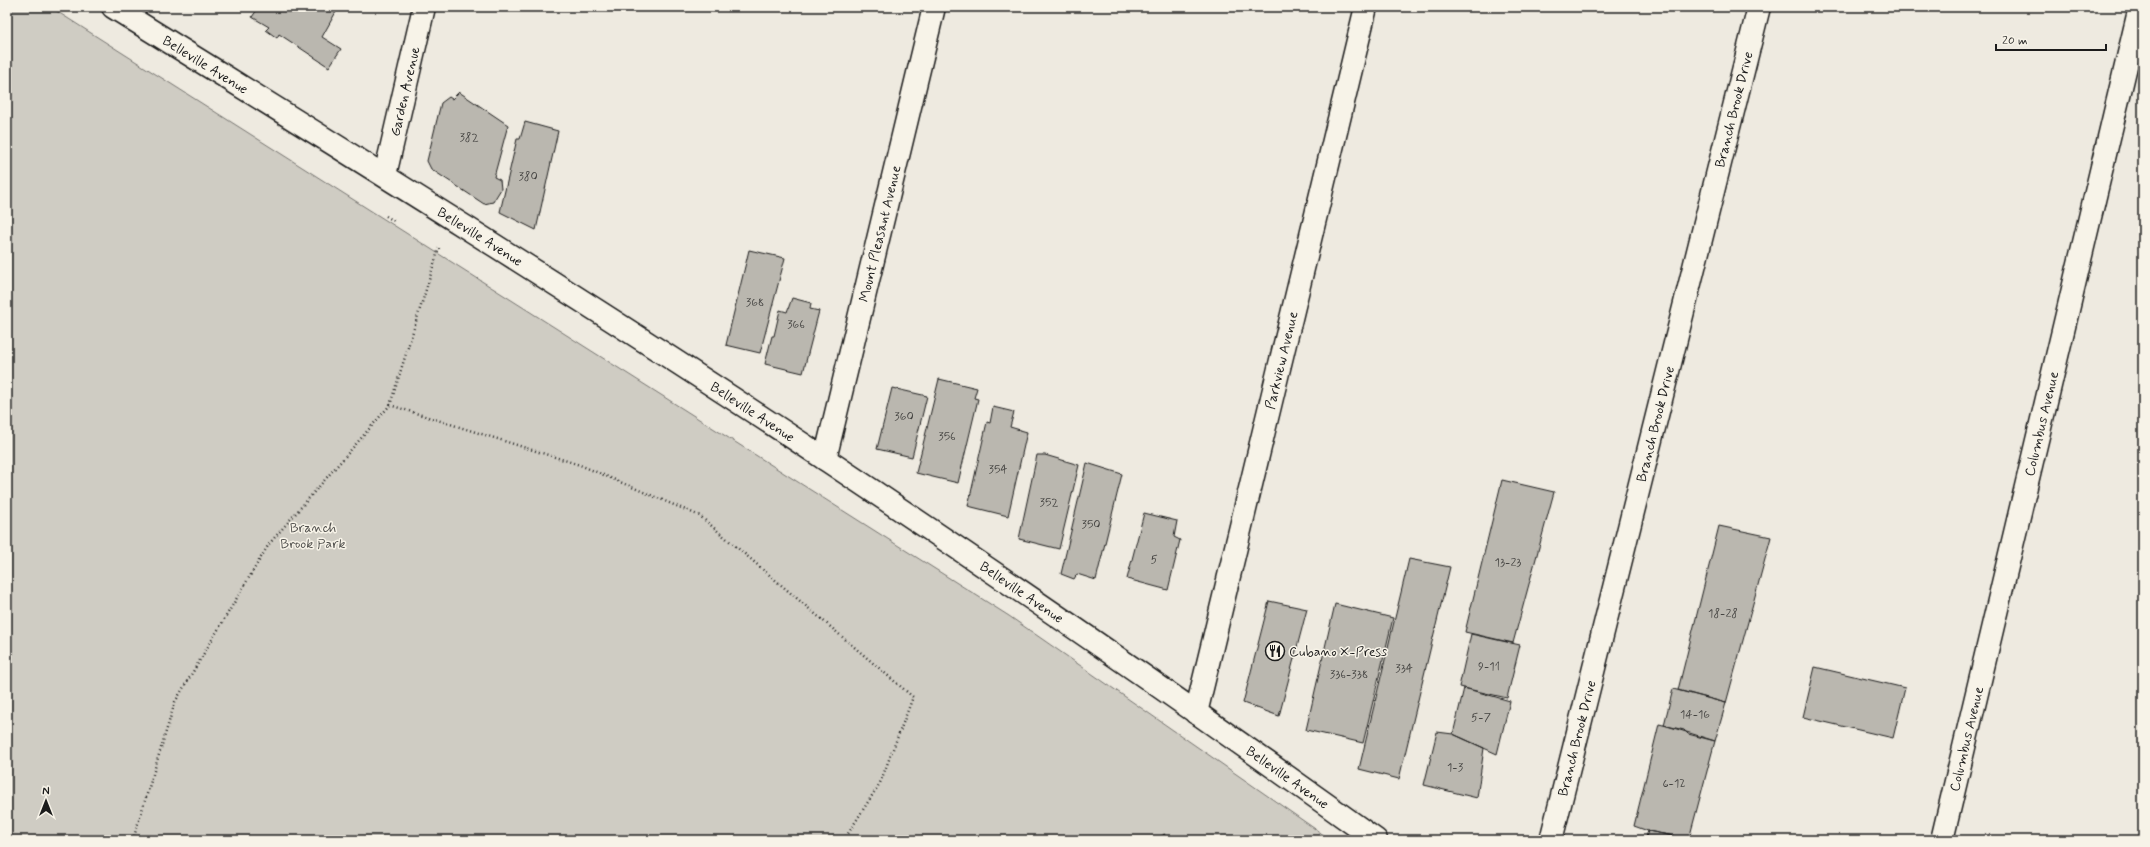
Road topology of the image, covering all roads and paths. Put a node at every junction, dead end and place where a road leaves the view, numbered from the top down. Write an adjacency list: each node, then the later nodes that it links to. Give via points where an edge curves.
1 (113, 7): 7 (street, Belleville Avenue)
2 (424, 7): 7 (street, Garden Avenue)
3 (934, 7): 12 (street, Mount Pleasant Avenue)
4 (1366, 7): 13 (street, Parkview Avenue)
5 (1760, 7): 19 (street, Branch Brook Drive)
6 (2140, 7): 20 (street, Columbus Avenue)
7 (385, 175): 12 (street, Belleville Avenue)
8 (386, 216): 9 (path)
9 (399, 224)
10 (433, 244): 11 (path, via 440,248)
11 (390, 405): 14 (path, via 269,544 175,702); 15 (path, via 580,465 700,516 913,697 880,782)
12 (825, 459): 13 (street, Belleville Avenue)
13 (1196, 713): 18 (street, Belleville Avenue)
14 (133, 840)
15 (844, 840)
16 (1160, 840): 17 (path, via 1164,833)
17 (1164, 840)
18 (1376, 840)
19 (1551, 840)
20 (1942, 840)

